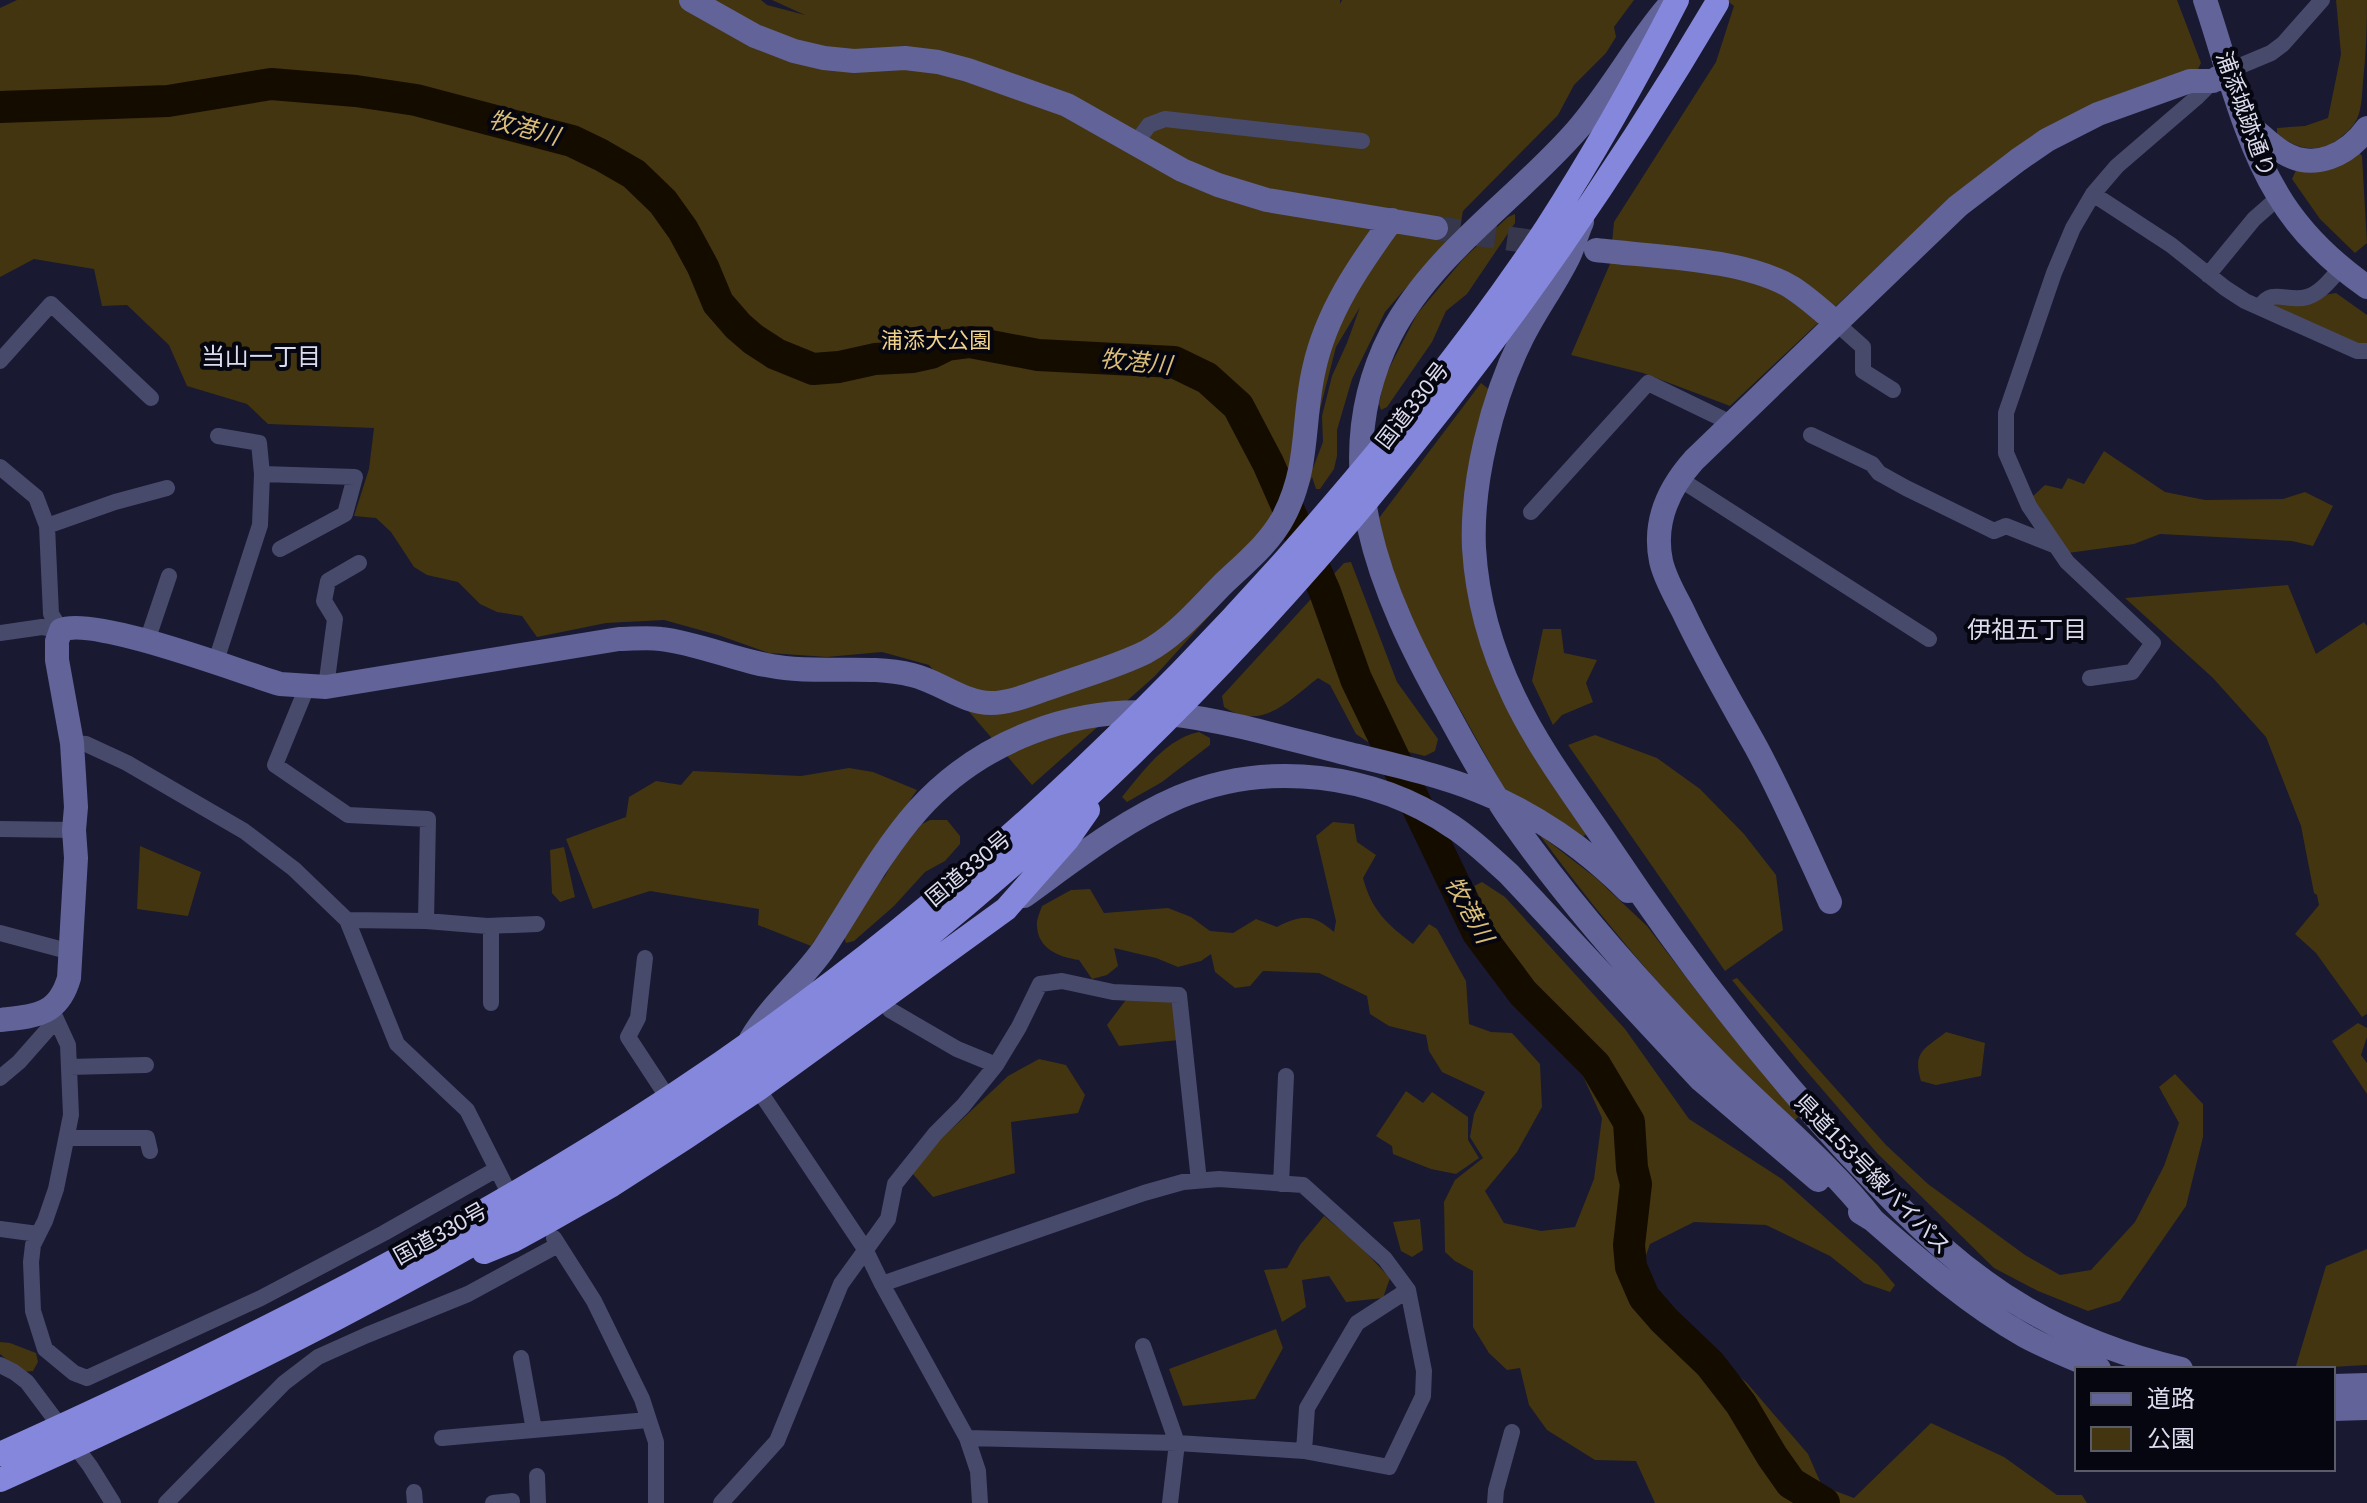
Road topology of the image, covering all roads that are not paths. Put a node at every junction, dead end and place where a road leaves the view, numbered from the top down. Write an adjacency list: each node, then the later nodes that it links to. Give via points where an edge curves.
1 (691, 0): 10 (main road, via 794,51 854,61 938,62 968,70 1067,105)
2 (1675, 0): 24 (highway, 国道330号, via 1626,95); 80 (main road, via 1578,130 1436,270 1403,313 1380,357 1363,419 1364,506 1406,637 1511,820 1630,968)
3 (2205, 0): 6 (main road, 浦添城跡通り)
4 (2322, 0): 6 (street, via 2283,44)
5 (1717, 3): 13 (highway, 国道330号)
6 (2221, 76): 7 (main road, 浦添城跡通り); 11 (street, via 2117,166); 21 (main road, via 2130,101 2047,140 1958,206)
7 (2247, 125): 8 (main road, via 2284,154 2312,160 2338,155); 12 (main road, 浦添城跡通り)
8 (2367, 128)
9 (1362, 141): 10 (street, via 1165,119 1149,125)
10 (1135, 144): 14 (main road, via 1182,170 1267,200)
11 (2093, 194): 18 (street); 36 (street, via 2054,273 2006,413 2006,453 2029,506)
12 (2279, 197): 17 (main road, 浦添城跡通り); 18 (street)
13 (1586, 212): 24 (highway, 国道330号); 58 (main road, via 1568,259 1514,355 1494,414 1480,468 1474,546 1492,641 1528,723)
14 (1392, 220): 15 (main road); 46 (main road, via 1326,328 1313,370 1298,482 1283,518 1245,562 1148,651 997,703 981,703 914,675 782,668 661,639 619,639)
15 (1436, 228)
16 (1596, 250): 21 (main road, via 1749,270 1790,286)
17 (2341, 268): 19 (main road, 浦添城跡通り); 20 (street, via 2308,297 2271,296)
18 (2208, 275): 20 (street)
19 (2367, 287)
20 (2260, 307): 22 (street)
21 (1835, 322): 25 (street, via 1863,347 1863,371); 27 (main road)
22 (2367, 351)
23 (0, 361): 26 (street, via 51,304)
24 (1460, 367): 48 (highway, 国道330号, via 1382,485 1273,610); 51 (highway, 国道330号, via 1204,649)
25 (1893, 390)
26 (151, 398)
27 (1731, 423): 32 (main road); 34 (street, via 1648,383)
28 (1811, 435): 36 (street, via 1994,531 2006,526)
29 (218, 436): 30 (street, via 259,443)
30 (262, 474): 37 (street, via 355,477 345,514); 44 (street, via 260,525)
31 (3, 476): 35 (street, via 36,497)
32 (1678, 478): 42 (street); 52 (main road, via 1659,528 1666,579 1785,803)
33 (167, 488): 35 (street)
34 (1531, 512)
35 (47, 526): 40 (street, via 51,614)
36 (2054, 545): 45 (street, via 2153,643 2132,672)
37 (280, 549)
38 (359, 563): 46 (street, via 328,581 324,601 335,619)
39 (169, 576): 43 (street)
40 (61, 630): 41 (street); 43 (main road, via 88,628); 47 (main road, via 57,660)
41 (0, 633)
42 (1929, 639)
43 (147, 641): 44 (main road)
44 (215, 664): 46 (main road, via 280,684)
45 (2090, 678)
46 (317, 687): 55 (street, via 275,765 348,815 428,819)
47 (72, 743): 50 (main road); 54 (street, via 127,763 244,831)
48 (1107, 778): 51 (highway, 国道330号); 53 (highway, via 1067,840)
49 (0, 829): 50 (street)
50 (74, 830): 60 (main road)
51 (980, 877): 66 (highway, 国道330号); 86 (highway, 国道330号, via 856,993 745,1073 560,1195)
52 (1830, 902)
53 (1006, 909): 72 (highway); 80 (main road, via 1158,807 1207,788 1263,778 1320,778 1371,787 1431,813 1478,846 1705,1083 1785,1154)
54 (347, 920): 55 (street); 76 (street, via 397,1044 467,1110)
55 (426, 921): 57 (street)
56 (537, 924): 57 (street)
57 (491, 926): 62 (street)
58 (1663, 928): 66 (main road, via 1575,846 1529,815 1478,791 1427,773 1221,724 1167,714 1113,713 1018,738 945,784 891,844 811,966); 93 (main road, 県道153号線バイパス, via 1808,1111 1934,1240 1982,1280 2064,1329)
59 (0, 933): 60 (street)
60 (71, 952): 63 (main road, via 66,986)
61 (645, 958): 73 (street, via 638,1018 628,1037)
62 (491, 1003)
63 (51, 1008): 65 (main road); 69 (street, via 68,1045); 71 (street, via 49,1028)
64 (890, 1010): 68 (street)
65 (0, 1020)
66 (750, 1041): 73 (highway, 国道330号)
67 (146, 1065): 69 (street)
68 (996, 1065): 77 (street, via 1040,984 1062,981 1113,992 1179,995); 85 (street, via 895,1184 888,1219)
69 (69, 1067): 74 (street)
70 (1286, 1076): 78 (street)
71 (0, 1078)
72 (758, 1089): 81 (highway); 85 (street)
73 (668, 1098): 79 (highway, 国道330号)
74 (68, 1138): 75 (street, via 147,1138); 83 (street)
75 (150, 1151)
76 (497, 1169): 79 (street); 83 (street, via 261,1298 87,1378 45,1349 32,1299 31,1262)
77 (1199, 1181): 78 (street); 87 (street, via 1144,1193)
78 (1281, 1184): 88 (street, via 1303,1185 1385,1259)
79 (510, 1195): 105 (highway, 国道330号, via 357,1281)
80 (1873, 1220): 92 (main road, 県道153号線バイパス, via 2005,1324)
81 (545, 1223): 84 (street); 86 (highway, via 497,1248)
82 (0, 1229): 83 (street)
83 (38, 1234)
84 (558, 1245): 98 (street, via 594,1301); 112 (street, via 468,1294 318,1357 284,1383)
85 (865, 1249): 87 (street); 116 (street, via 841,1284 777,1441)
86 (442, 1262): 106 (highway, 国道330号, via 233,1371)
87 (882, 1284): 102 (street)
88 (1408, 1290): 104 (street, via 1357,1323 1307,1408); 104 (street, via 1424,1371 1423,1396 1389,1467)
89 (1143, 1346): 103 (street)
90 (521, 1358): 99 (street)
91 (0, 1365): 111 (street, via 27,1382)
92 (2094, 1367)
93 (2174, 1367)
94 (2367, 1385): 95 (main road)
95 (2335, 1386)
96 (2367, 1408): 97 (main road)
97 (2335, 1409)
98 (648, 1420): 99 (street); 115 (street, via 656,1442)
99 (534, 1430): 101 (street)
100 (1512, 1432): 119 (street)
101 (442, 1438)
102 (967, 1438): 103 (street); 117 (street, via 978,1471)
103 (1177, 1443): 104 (street); 118 (street)
104 (1304, 1451)
105 (0, 1454)
106 (49, 1458): 108 (highway, 国道330号); 109 (main road)
107 (537, 1476): 114 (street)
108 (0, 1480)
109 (0, 1489)
110 (512, 1501): 113 (street)
111 (113, 1503)
112 (166, 1503)
113 (493, 1503)
114 (538, 1503)
115 (656, 1503)
116 (721, 1503)
117 (980, 1503)
118 (1170, 1503)
119 (1495, 1503)

